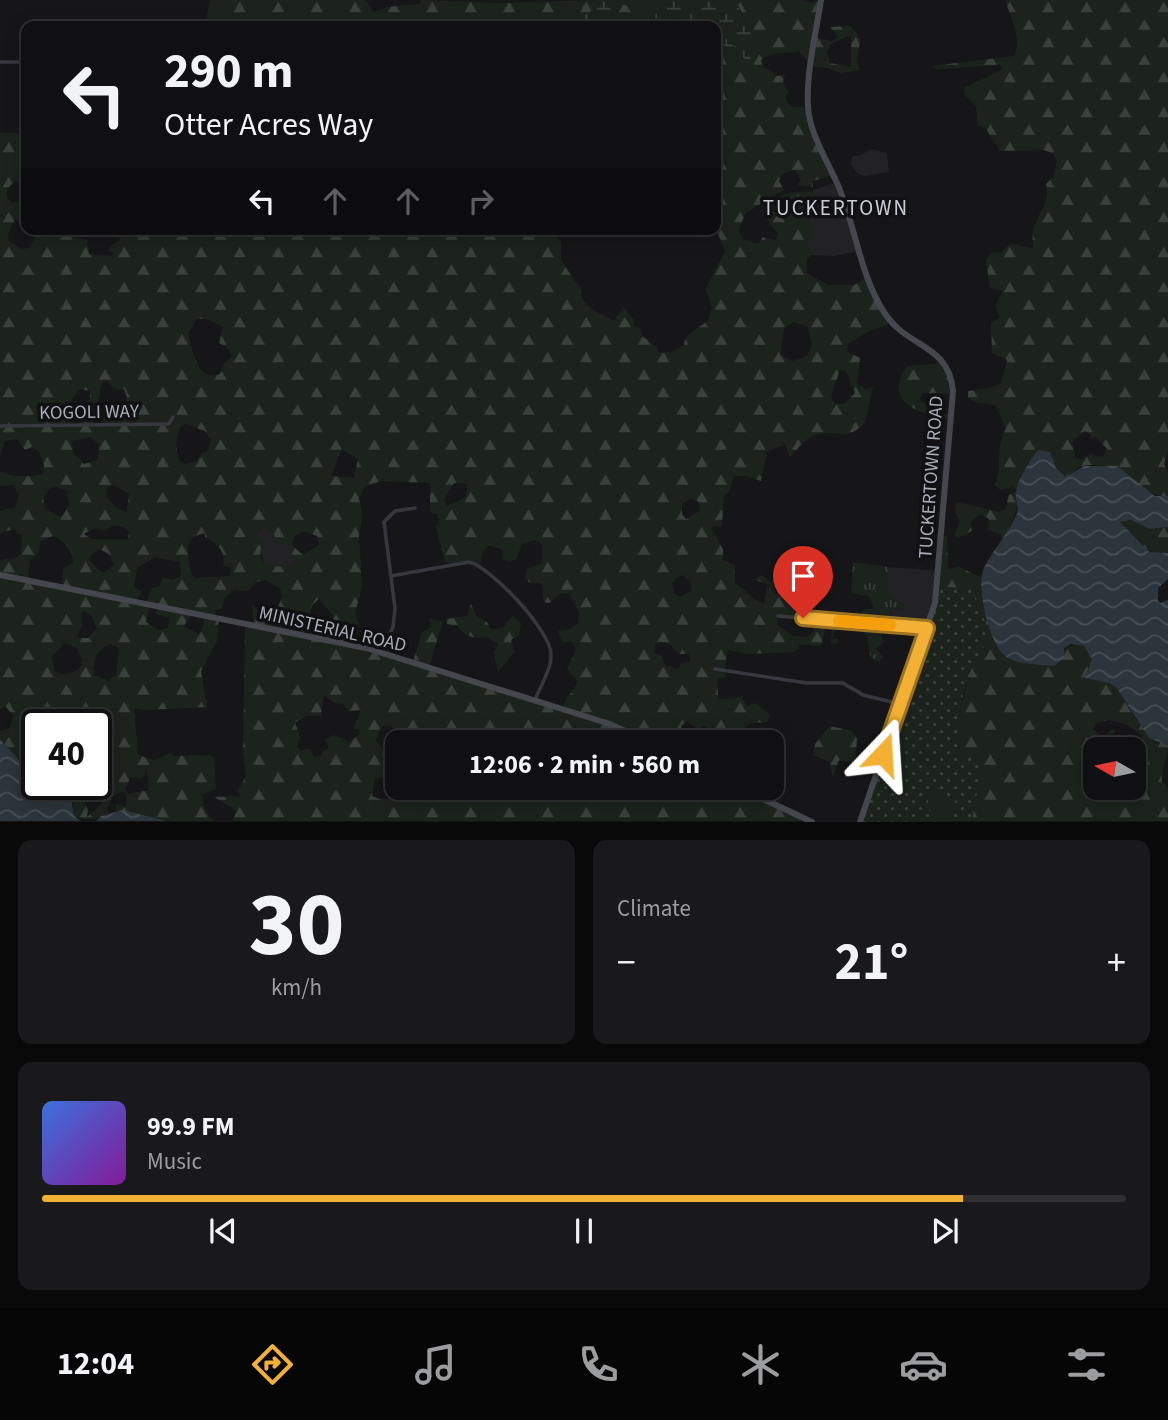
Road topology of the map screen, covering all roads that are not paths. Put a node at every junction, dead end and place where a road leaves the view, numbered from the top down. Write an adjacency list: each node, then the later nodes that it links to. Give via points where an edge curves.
1 (821, 0): 10 (street, TUCKERTOWN ROAD, via 808,98 811,121 883,311 899,331 940,358 952,378 938,586)
2 (0, 62): 3 (street)
3 (21, 62)
4 (173, 417): 5 (street, KOGOLI WAY, via 169,424)
5 (0, 426)
6 (415, 508): 8 (street, via 395,512 384,522)
7 (0, 575): 11 (street, MINISTERIAL ROAD)
8 (391, 576): 11 (street, via 395,615); 13 (street, via 469,562 500,581 550,648 549,666)
9 (778, 616): 10 (street)
10 (927, 628): 14 (street, TUCKERTOWN ROAD)
11 (382, 653): 13 (street, MINISTERIAL ROAD)
12 (715, 668): 14 (street, via 843,684 862,695)
13 (535, 700): 15 (street, MINISTERIAL ROAD)
14 (901, 704): 18 (street, TUCKERTOWN ROAD)
15 (623, 730)
16 (766, 800): 17 (street)
17 (812, 821)
18 (860, 821)

